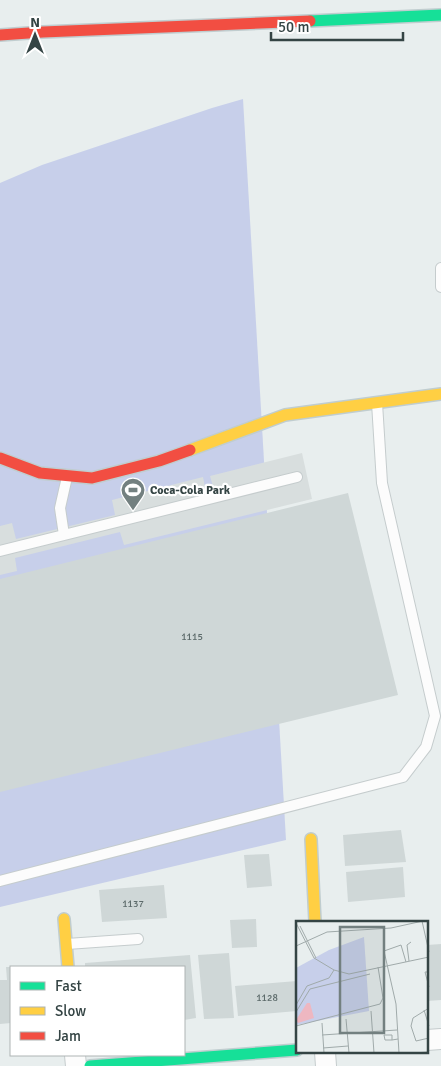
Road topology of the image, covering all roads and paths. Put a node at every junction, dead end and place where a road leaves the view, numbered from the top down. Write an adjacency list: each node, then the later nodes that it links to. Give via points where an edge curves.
1 (441, 15): 2 (street)
2 (0, 35)
3 (441, 268): 4 (lane)
4 (441, 287)
5 (441, 394): 6 (street)
6 (377, 402): 8 (street, via 285,415 159,461 92,478); 13 (lane, via 382,483 435,716 426,747 403,777)
7 (0, 458): 8 (street, via 40,473)
8 (67, 476): 10 (lane, via 60,508)
9 (297, 477): 10 (lane)
10 (64, 535): 11 (lane)
11 (0, 550)
12 (311, 838): 15 (street)
13 (0, 881)
14 (64, 919): 17 (street)
15 (315, 921)
16 (138, 939): 17 (lane)
17 (66, 944): 18 (street)
18 (68, 966)
19 (441, 1039): 20 (street)
20 (428, 1040)
21 (296, 1050): 22 (street)
22 (90, 1066)

